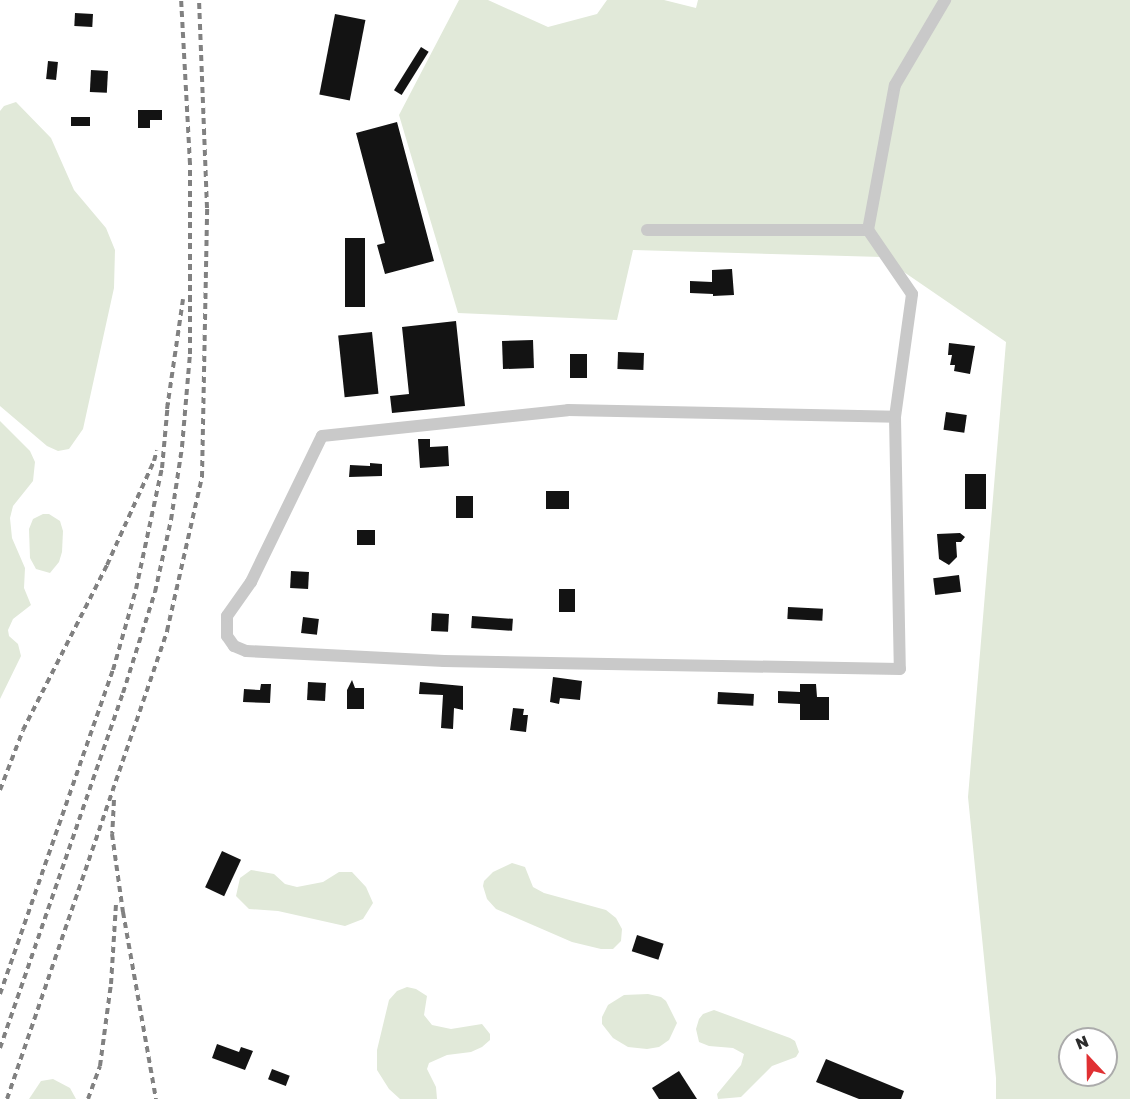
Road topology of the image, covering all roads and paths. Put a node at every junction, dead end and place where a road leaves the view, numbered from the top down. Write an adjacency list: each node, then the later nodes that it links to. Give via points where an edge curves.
1 (945, 0): 3 (street, via 895,85)
2 (647, 230): 3 (street)
3 (868, 230): 4 (street, via 912,294)
4 (895, 417): 4 (street, via 900,669 444,661 246,651 234,646 227,636 227,616 251,582 322,436 568,410)

